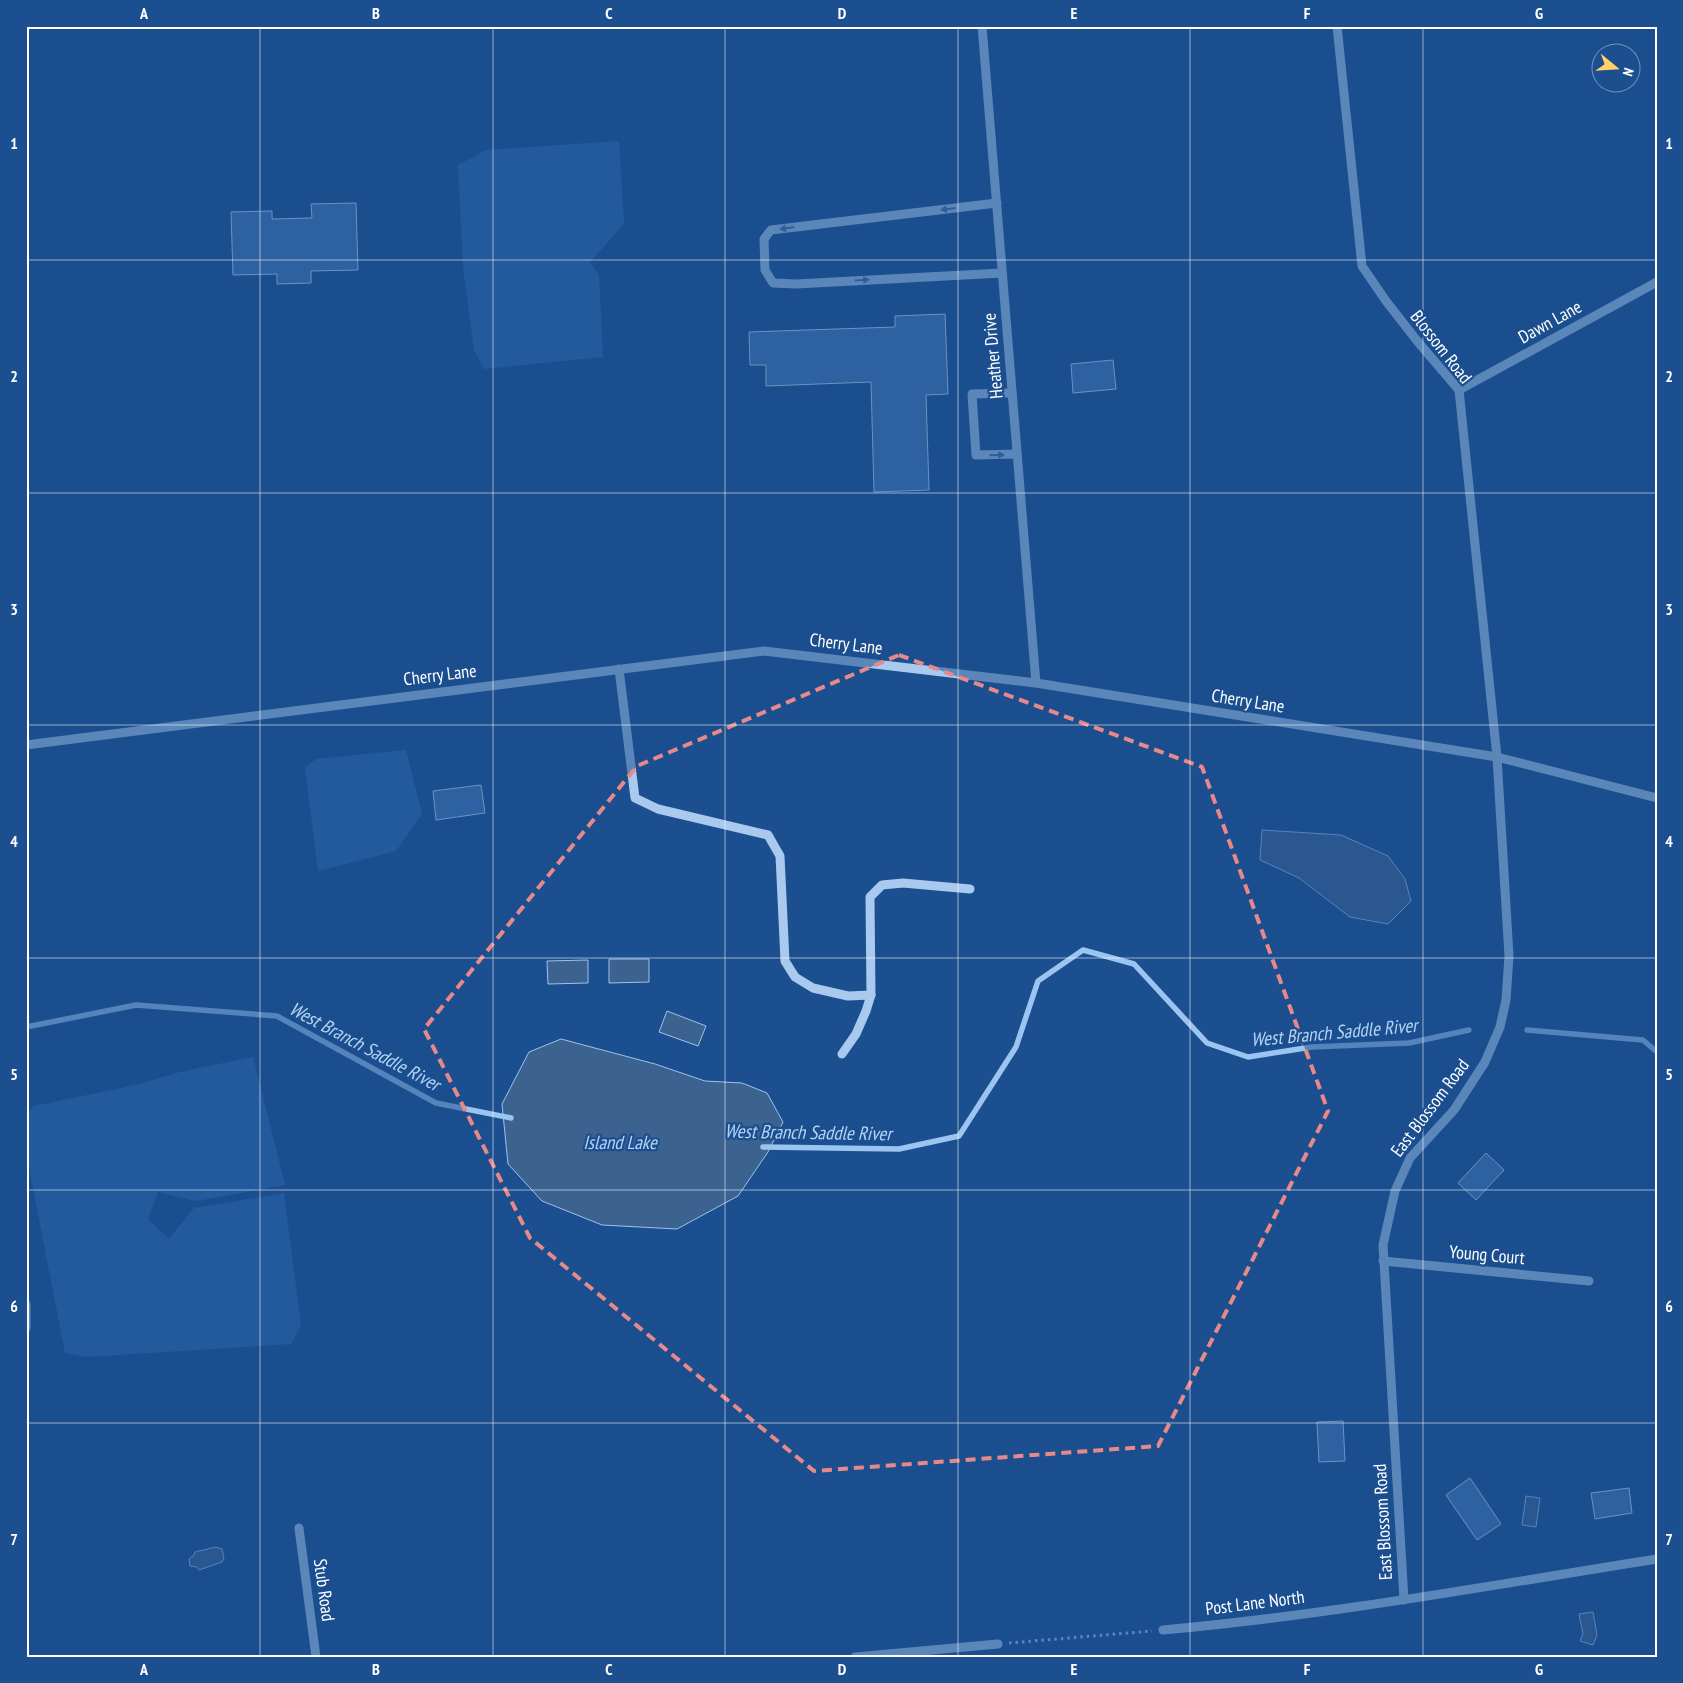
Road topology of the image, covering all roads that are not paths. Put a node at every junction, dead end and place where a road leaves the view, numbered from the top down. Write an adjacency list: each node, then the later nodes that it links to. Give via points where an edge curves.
1 (982, 26): 3 (street, Heather Drive)
2 (1337, 26): 6 (street, Blossom Road, via 1362,266 1386,302)
3 (997, 204): 4 (street, Heather Drive); 4 (street, one-way to 4, via 771,230 764,239 765,270 773,283 796,284)
4 (1002, 273): 7 (street, Heather Drive)
5 (1657, 282): 6 (street, Dawn Lane)
6 (1460, 390): 12 (street, Blossom Road)
7 (1012, 393): 8 (street, Heather Drive); 8 (street, one-way to 8, via 972,394 976,455)
8 (1017, 454): 10 (street, Heather Drive)
9 (620, 669): 10 (street, Cherry Lane, via 764,651); 11 (street, Cherry Lane); 15 (street, via 635,798 658,808 768,835 780,856 785,961 796,976 813,988 848,996)
10 (1036, 683): 12 (street, Cherry Lane)
11 (26, 745)
12 (1497, 757): 13 (street, Cherry Lane); 17 (street, East Blossom Road, via 1509,956 1506,1000 1500,1027 1485,1062 1454,1110 1410,1158 1395,1191 1382,1245)
13 (1657, 798)
14 (970, 889): 15 (street, via 903,883 882,885 870,897)
15 (871, 995): 16 (street, via 856,1034)
16 (842, 1054)
17 (1383, 1261): 18 (street, Young Court); 23 (street, East Blossom Road)
18 (1589, 1280)
19 (26, 1304): 20 (street)
20 (26, 1328)
21 (299, 1528): 26 (street, Stub Road)
22 (1657, 1559): 23 (street, Post Lane North)
23 (1404, 1600): 24 (street, Post Lane North)
24 (1163, 1630)
25 (998, 1644): 27 (street)
26 (316, 1657)
27 (855, 1657)

